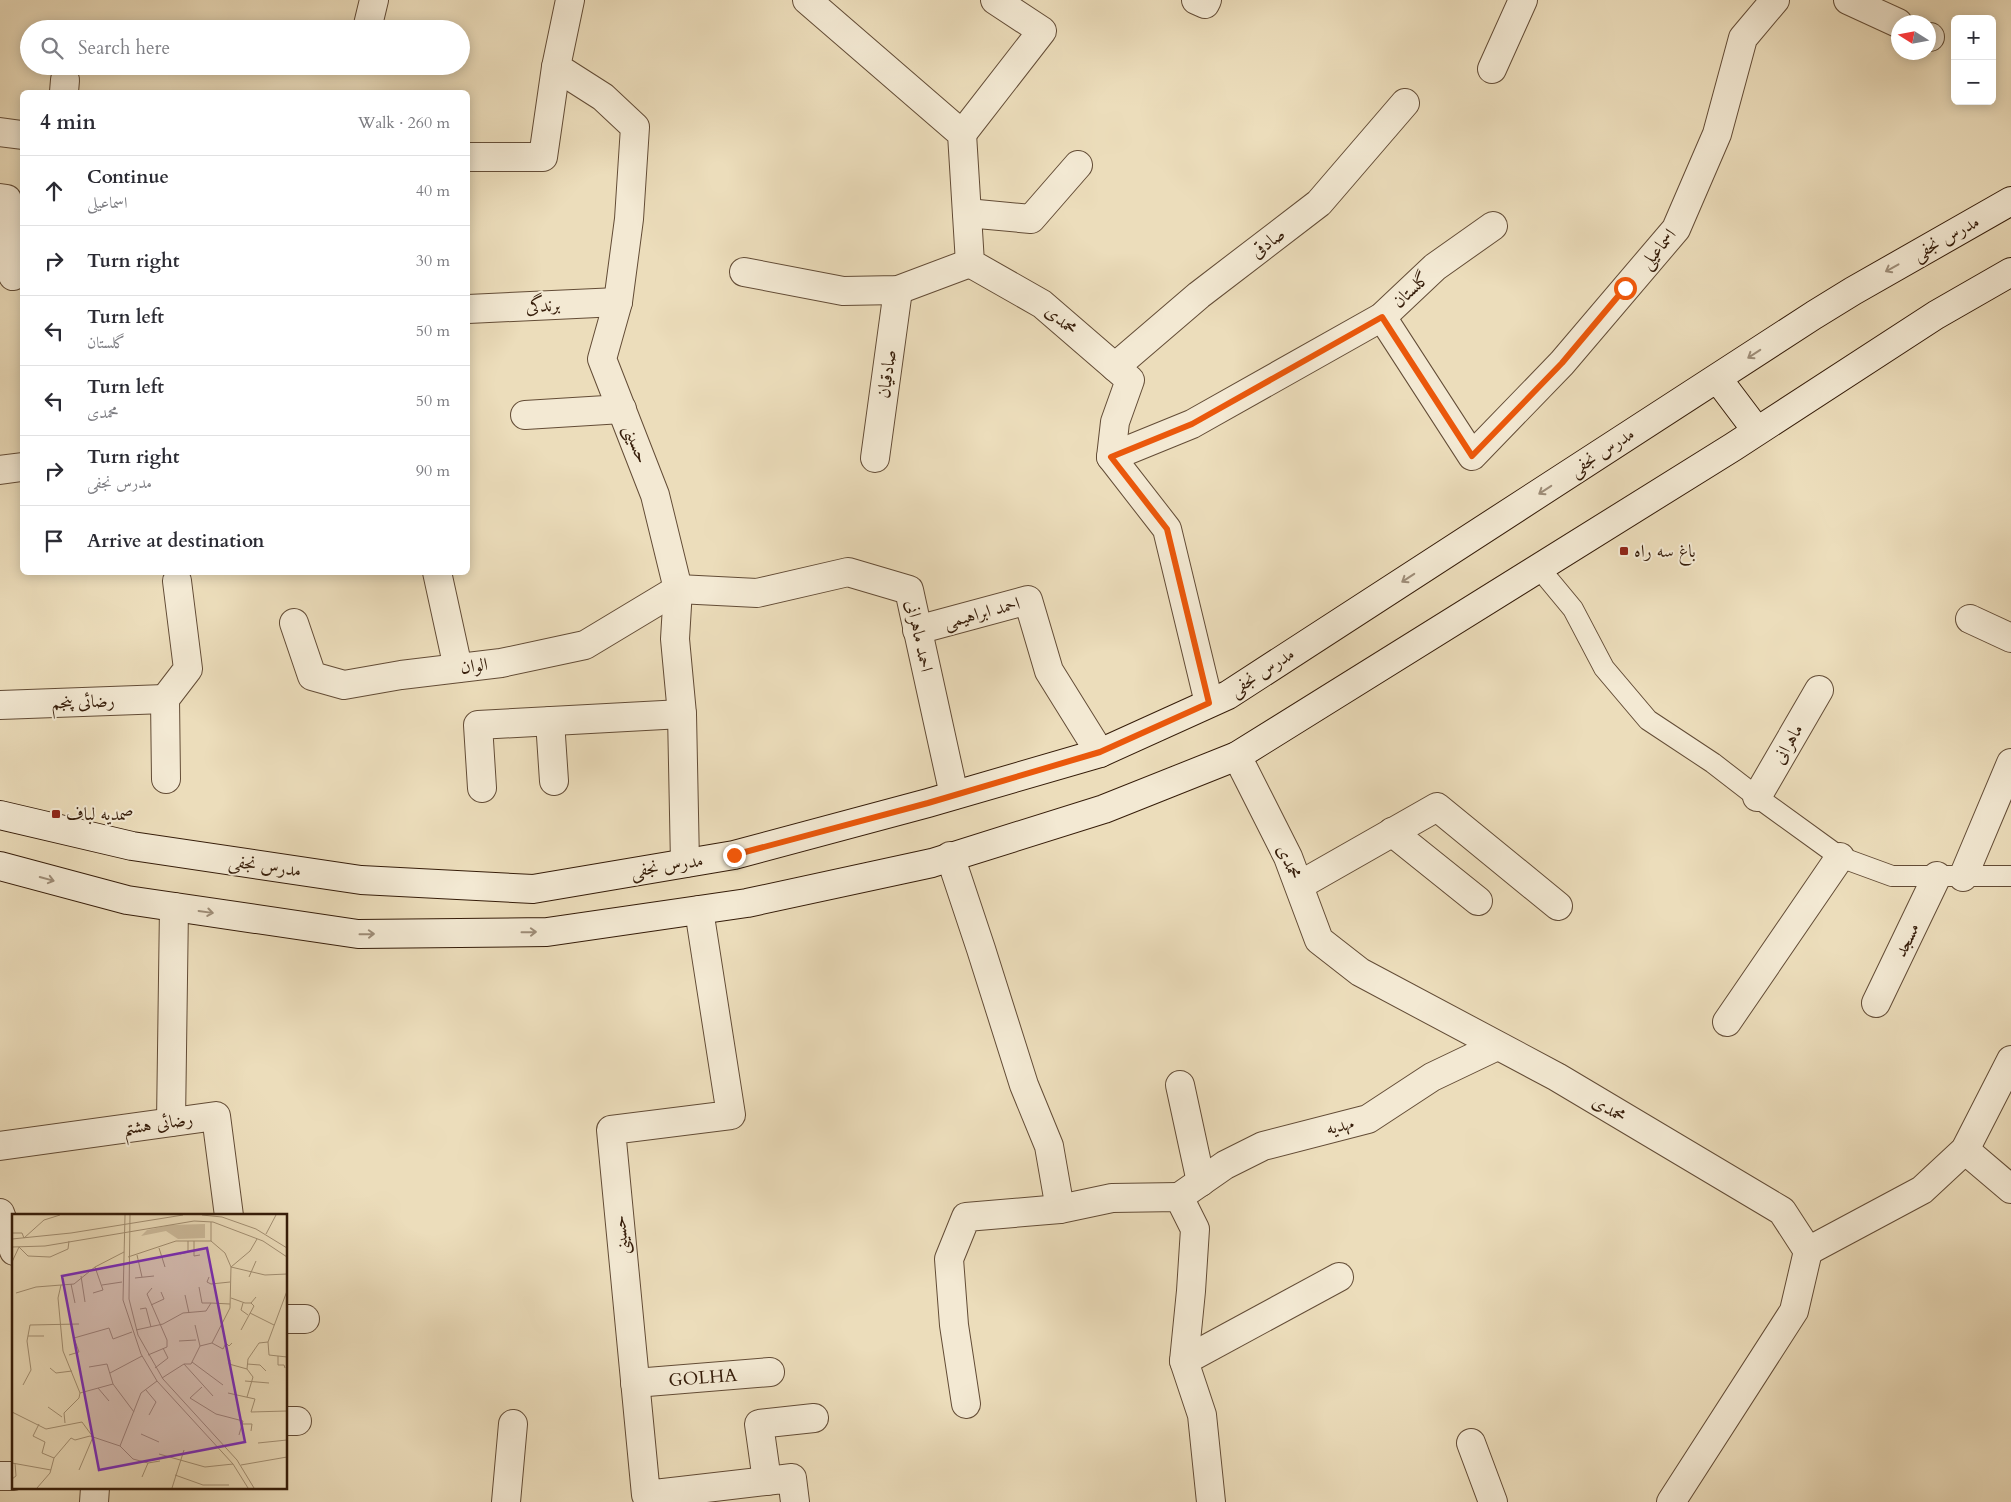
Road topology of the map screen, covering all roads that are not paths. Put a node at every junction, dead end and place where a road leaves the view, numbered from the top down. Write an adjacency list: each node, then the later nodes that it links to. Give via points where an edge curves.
1 (374, 0): 10 (street)
2 (570, 0): 12 (street)
3 (807, 0): 16 (street)
4 (995, 0): 16 (street, via 1042,31)
5 (1196, 0): 6 (street, via 1205,4)
6 (1207, 0)
7 (1523, 0): 13 (street)
8 (1775, 0): 31 (street, اسماعیلی, via 1742,38 1717,134 1676,229 1562,363 1472,456)
9 (1848, 0): 11 (street)
10 (369, 20)
11 (1891, 20)
12 (556, 67): 18 (street, via 543,157); 29 (street, حسینی, via 602,97 635,126 629,219)
13 (1492, 69)
14 (1405, 103): 32 (street, صادقی, via 1320,204 1199,295)
15 (0, 132): 17 (street)
16 (962, 134): 22 (street)
17 (20, 135)
18 (470, 157)
19 (1078, 164): 22 (street, via 1031,220)
20 (0, 198): 27 (street, via 7,199)
21 (2011, 201): 33 (street, مدرس نجفی, one-way to 33, via 1852,290)
22 (967, 214): 24 (street)
23 (1493, 226): 31 (street, گلستان, via 1435,267)
24 (970, 263): 28 (street); 32 (street, محمدی, via 1042,304)
25 (744, 272): 28 (street, via 843,291)
26 (2011, 272): 36 (street, via 1936,315)
27 (13, 276)
28 (898, 290): 38 (street, صادقیان)
29 (618, 302): 30 (street, برندگی); 34 (street, حسینی, via 602,359)
30 (470, 309)
31 (1382, 317): 37 (street, گلستان, via 1192,424)
32 (1115, 367): 37 (street, محمدی, via 1130,380 1115,422)
33 (1717, 378): 36 (street); 52 (street, مدرس نجفی, one-way to 52, via 1236,690)
34 (622, 409): 35 (street); 44 (street, حسینی, via 655,495)
35 (525, 415)
36 (1757, 431): 41 (street)
37 (1111, 457): 52 (street, via 1167,529)
38 (875, 458)
39 (20, 467): 40 (street)
40 (0, 470)
41 (1539, 568): 57 (street); 63 (lane, via 1573,610 1604,668 1648,720 1713,763)
42 (438, 575): 49 (street)
43 (177, 581): 51 (street, via 188,669)
44 (678, 589): 47 (street, احمد ماهرانی, via 758,593 848,572 909,590); 49 (street, الوان, via 585,644 501,663); 54 (street, حسینی, via 675,639)
45 (1970, 620): 48 (street)
46 (294, 623): 49 (street, الوان, via 312,676 344,685)
47 (917, 630): 56 (street, احمد ابراهیمی, via 1028,600 1049,670); 62 (street, احمد ماهرانی)
48 (2011, 638)
49 (458, 668)
50 (1818, 690): 63 (street, ماهرانی)
51 (166, 699): 53 (street, رضائی پنجم); 59 (street)
52 (1209, 703): 56 (street, مدرس نجفی)
53 (0, 706)
54 (682, 714): 55 (street); 68 (street, حسینی)
55 (550, 721): 60 (street); 61 (street, via 478,725)
56 (1100, 752): 62 (street, مدرس نجفی)
57 (1237, 756): 66 (street, via 1104,809); 72 (street, محمدی)
58 (2011, 764): 70 (street)
59 (166, 779)
60 (554, 781)
61 (482, 788)
62 (954, 795): 68 (street, مدرس نجفی, via 734,855)
63 (1756, 797): 67 (lane)
64 (0, 815): 68 (street, مدرس نجفی, via 132,846 361,880 533,889)
65 (1392, 832): 72 (street); 73 (street); 74 (street, via 1437,807)
66 (950, 856): 76 (street, via 932,863 747,903); 88 (street, via 1024,1085 1049,1146)
67 (1840, 857): 70 (lane, via 1892,876); 78 (street)
68 (685, 863)
69 (0, 866): 75 (street, one-way to 75, via 127,900)
70 (1950, 876): 71 (lane); 77 (street, مسجد)
71 (2011, 876)
72 (1300, 886): 79 (street, محمدی, via 1319,940 1360,972)
73 (1478, 901)
74 (1558, 906)
75 (174, 907): 76 (street, one-way to 76, via 358,934 547,932); 82 (street)
76 (699, 910): 96 (street, حسینی, via 731,1114 611,1130)
77 (1876, 1003)
78 (1727, 1022)
79 (1497, 1046): 85 (street, مهدیه, via 1432,1077 1368,1119 1263,1146 1225,1165); 92 (street, محمدی, via 1782,1210)
80 (2011, 1060): 84 (street)
81 (1180, 1085): 85 (street)
82 (172, 1122): 83 (street, رضائی هشتم); 90 (street, رضائی هشتم, via 216,1116)
83 (0, 1146)
84 (1964, 1150): 86 (street); 92 (street, via 1922,1190)
85 (1201, 1182): 87 (street, مهدیه)
86 (2011, 1189)
87 (1179, 1198): 88 (street, via 1112,1198); 94 (street, via 1195,1229)
88 (1060, 1209): 97 (street, via 966,1217 949,1259 954,1325)
89 (0, 1212): 91 (street)
90 (229, 1214)
91 (12, 1245)
92 (1808, 1251): 106 (street, via 1794,1311)
93 (1339, 1276): 94 (street)
94 (1184, 1361): 104 (street, via 1202,1415)
95 (770, 1372): 96 (street, GOLHA)
96 (635, 1383): 101 (street, حسینی, via 646,1495)
97 (966, 1404)
98 (814, 1418): 101 (street, via 760,1424)
99 (513, 1424): 102 (street)
100 (1471, 1443): 105 (street)
101 (767, 1481): 103 (street, حسینی, via 792,1478)
102 (506, 1502)
103 (795, 1502)
104 (1211, 1502)
105 (1492, 1502)
106 (1671, 1502)

